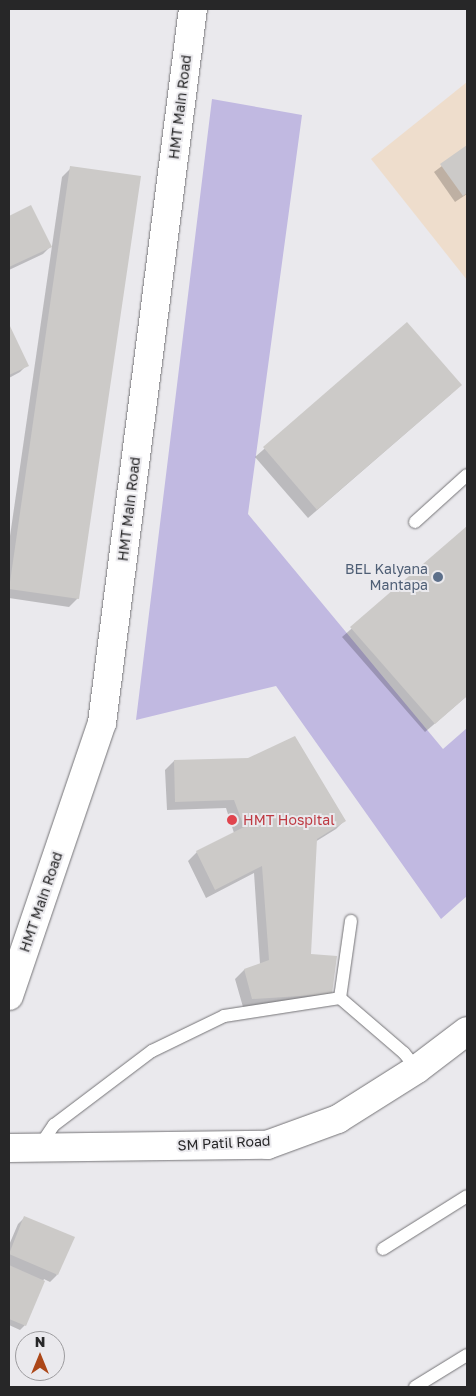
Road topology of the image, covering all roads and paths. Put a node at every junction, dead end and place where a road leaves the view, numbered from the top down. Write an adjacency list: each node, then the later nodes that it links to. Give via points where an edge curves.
1 (193, 9): 5 (street, HMT Main Road, via 102,723)
2 (467, 475): 3 (lane)
3 (415, 522)
4 (351, 921): 6 (lane)
5 (9, 996)
6 (340, 998): 8 (lane, via 404,1053); 10 (lane, via 224,1016 152,1051 54,1124)
7 (467, 1031): 8 (street, SM Patil Road)
8 (417, 1069): 10 (street, SM Patil Road, via 338,1120 267,1145)
9 (9, 1148): 10 (street, SM Patil Road)
10 (39, 1148)
11 (467, 1196): 12 (lane)
12 (383, 1249)
13 (466, 1359): 14 (lane)
14 (415, 1387)

